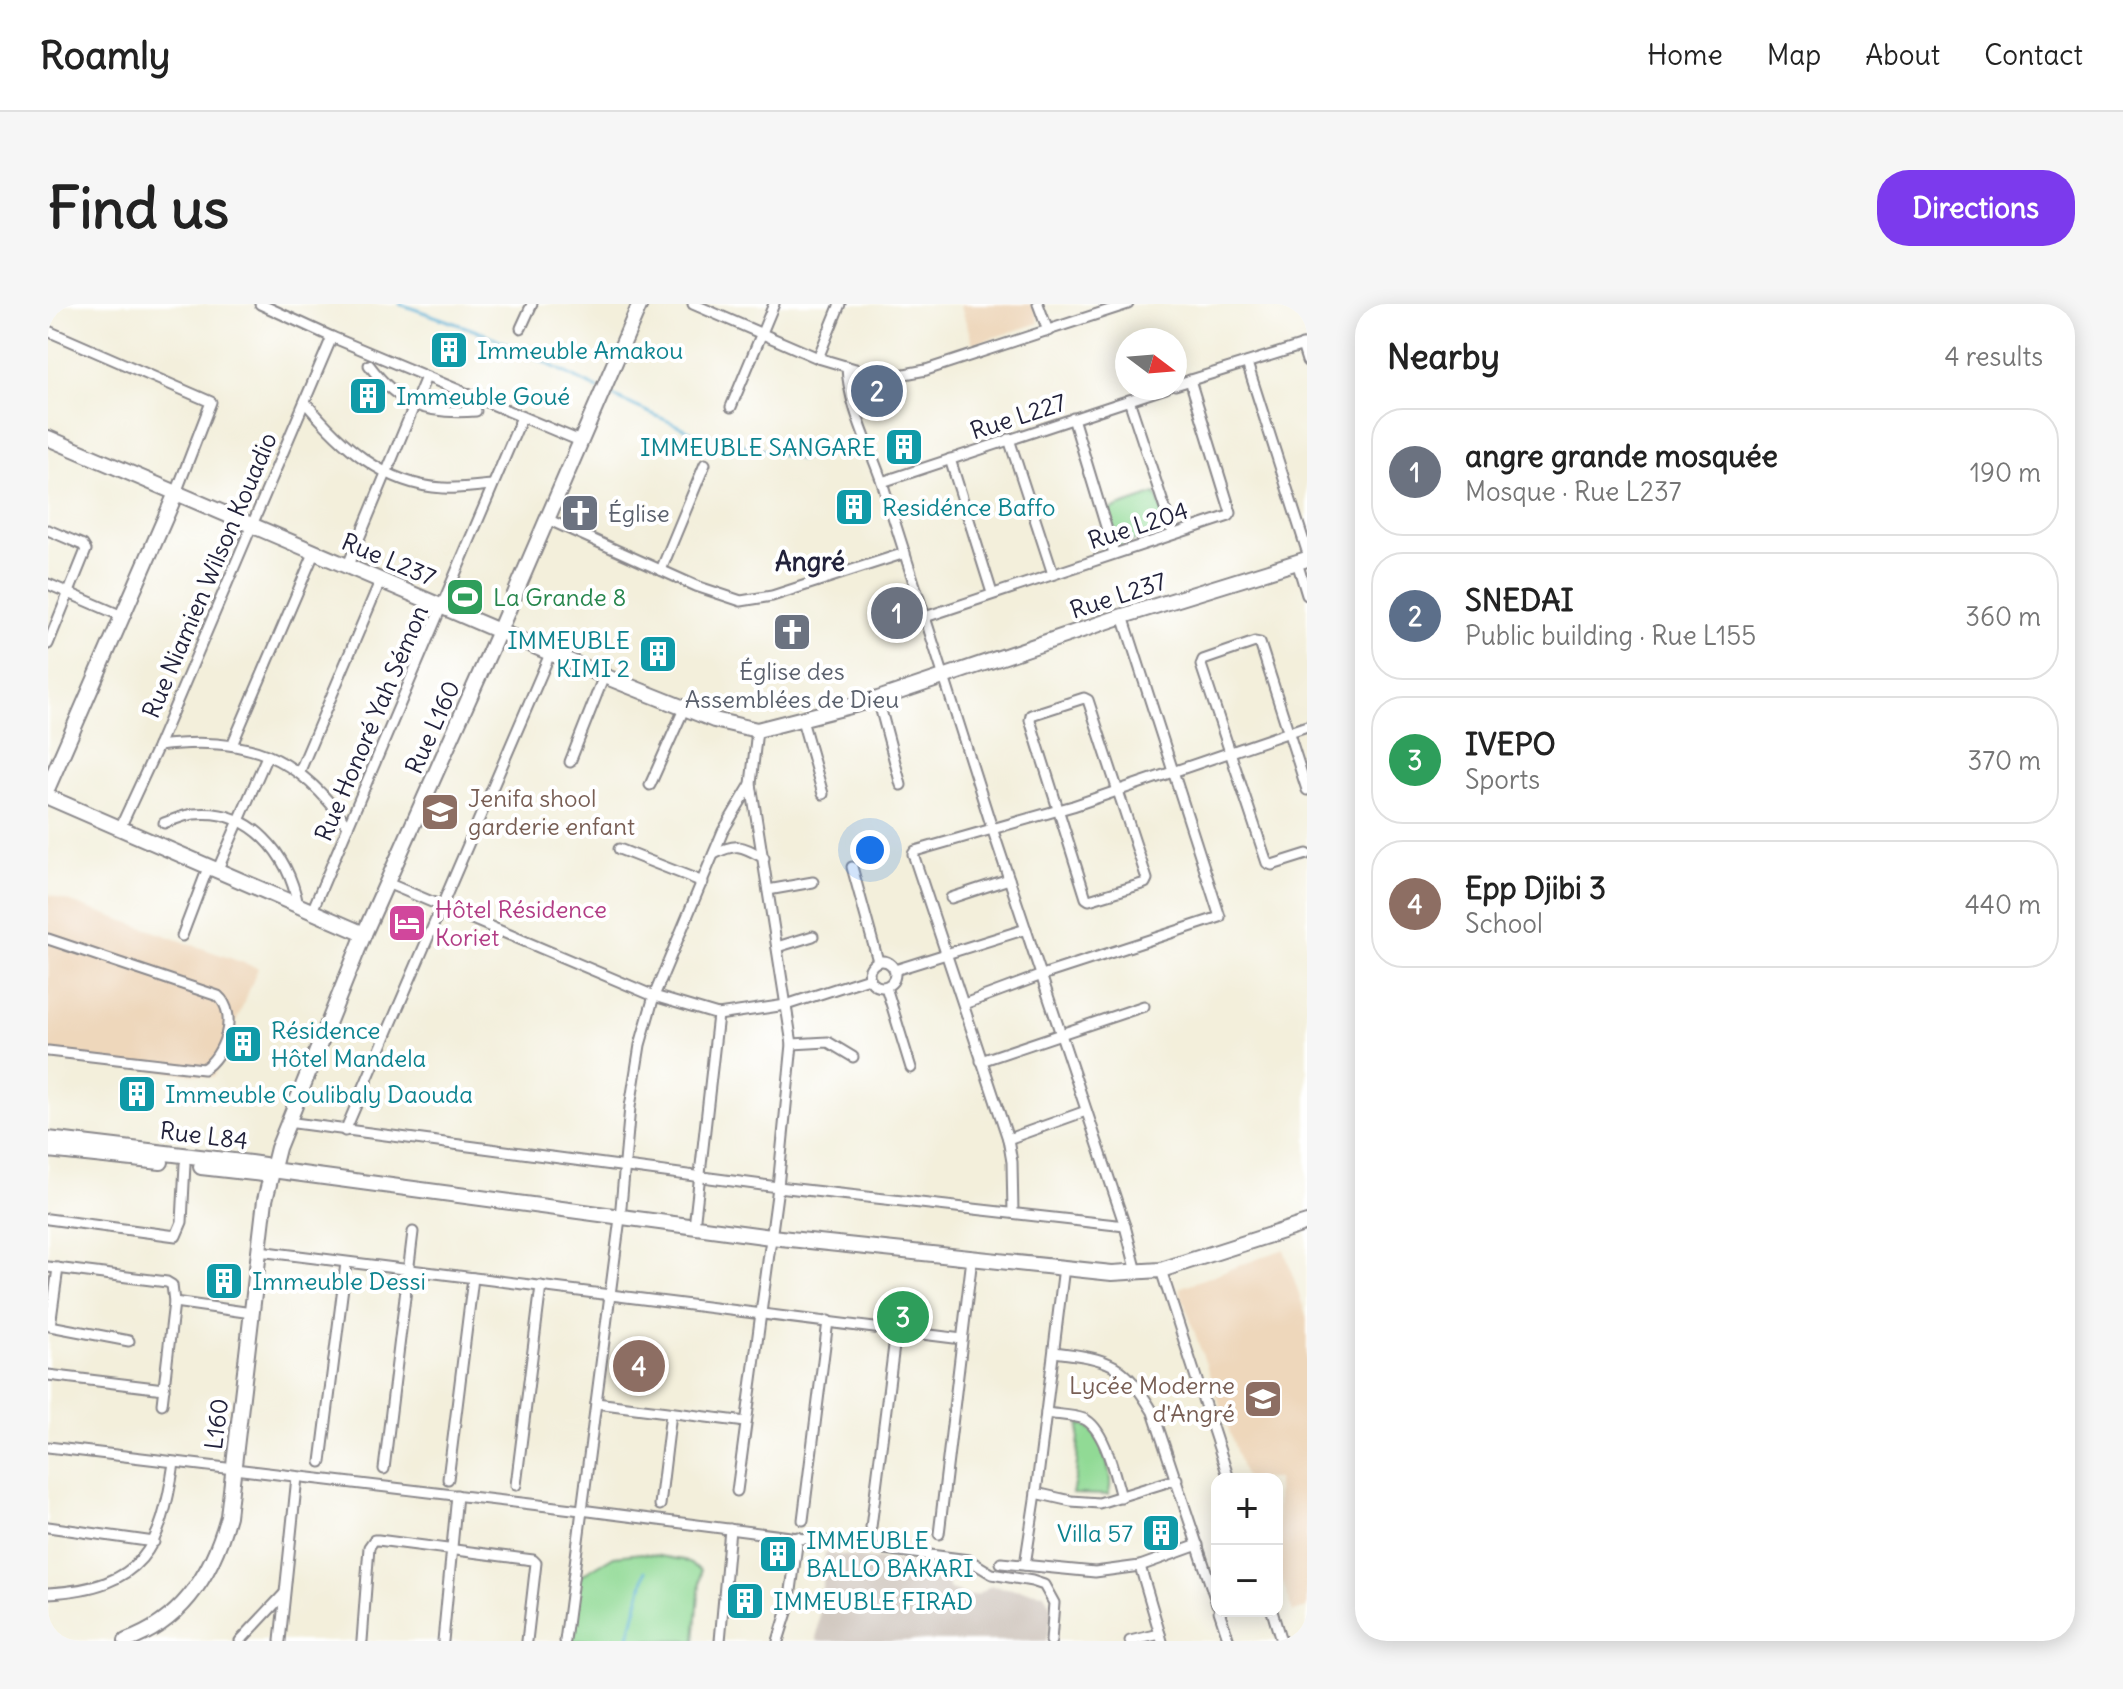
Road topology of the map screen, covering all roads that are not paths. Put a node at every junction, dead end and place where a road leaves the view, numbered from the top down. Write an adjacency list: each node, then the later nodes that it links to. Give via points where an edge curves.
1 (260, 304): 13 (street)
2 (532, 304): 9 (street)
3 (640, 304): 32 (street, Rue L160)
4 (693, 304): 12 (street)
5 (774, 304): 12 (street)
6 (840, 304): 15 (street)
7 (1038, 304): 11 (street)
8 (1128, 304): 11 (street)
9 (521, 328)
10 (48, 331): 38 (street, via 211,402)
11 (1048, 331): 19 (street, via 906,375 882,376)
12 (761, 335): 15 (street); 26 (street)
13 (332, 337): 20 (street); 24 (street, Rue Niamien Wilson Kouadio)
14 (1305, 344): 16 (street); 17 (street)
15 (818, 358): 19 (street)
16 (1307, 361)
17 (1247, 363): 21 (street); 46 (street)
18 (369, 365): 25 (street, via 386,388)
19 (847, 367): 36 (street)
20 (426, 377): 25 (street); 28 (street)
21 (1190, 380): 22 (street); 42 (street, Rue L204, via 1231,513)
22 (1187, 381)
23 (1129, 400): 29 (street, Rue L227); 42 (street)
24 (305, 402): 35 (street, via 339,441); 40 (street, Rue Niamien Wilson Kouadio)
25 (415, 406): 27 (street, via 448,413); 35 (street)
26 (731, 407)
27 (476, 411)
28 (522, 417): 32 (street); 37 (street, Rue Honoré Yah Sémon)
29 (1073, 418): 31 (street, Rue L227); 45 (street)
30 (48, 438): 38 (street, Rue L237)
31 (1009, 439): 33 (street, Rue L227); 49 (street)
32 (580, 441): 39 (street, Rue L160)
33 (950, 459): 36 (street, Rue L227); 53 (street)
34 (705, 464): 48 (street)
35 (387, 473): 37 (street, via 434,487); 47 (street)
36 (882, 482): 44 (street)
37 (492, 485): 55 (street, Rue Honoré Yah Sémon)
38 (176, 493): 40 (street, Rue L237); 56 (street)
39 (547, 519): 48 (street); 59 (street, Rue L160)
40 (252, 524): 43 (street, Rue L237); 71 (street, Rue Niamien Wilson Kouadio)
41 (48, 530): 52 (street, via 86,550)
42 (1173, 533): 45 (street, Rue L204)
43 (315, 551): 47 (street, Rue L237); 70 (street)
44 (905, 553): 48 (street, via 751,601 726,598); 58 (street)
45 (1114, 553): 49 (street, Rue L204)
46 (1304, 557): 54 (street); 57 (street, Rue L237)
47 (348, 565): 50 (street, Rue L237)
48 (661, 570)
49 (1053, 574): 53 (street, Rue L204)
50 (381, 579): 55 (street, Rue L237); 76 (street)
51 (48, 584): 52 (street)
52 (70, 593): 56 (street); 60 (street)
53 (992, 593): 58 (street, Rue L204)
54 (1307, 595)
55 (442, 606): 59 (street, Rue L237); 88 (street, Rue Honoré Yah Sémon)
56 (122, 616): 80 (street)
57 (1123, 616): 62 (street, Rue L237); 75 (street)
58 (925, 617): 62 (street)
59 (499, 631): 61 (street, Rue L237); 103 (street, Rue L160)
60 (48, 644)
61 (550, 654): 63 (street, Rue L237); 106 (street)
62 (943, 675): 64 (street, Rue L237); 90 (street)
63 (604, 676): 65 (street, Rue L237); 74 (street)
64 (878, 699): 66 (street, Rue L237); 79 (street)
65 (684, 709): 68 (street, Rue L237); 78 (street)
66 (802, 720): 68 (street, Rue L237); 83 (street)
67 (1307, 726): 69 (street)
68 (757, 730): 77 (street)
69 (1287, 733): 72 (street); 72 (street, via 1260,643 1255,642 1201,662); 82 (street)
70 (232, 745): 71 (street, via 193,741); 73 (street)
71 (158, 746): 89 (street, Rue Niamien Wilson Kouadio)
72 (1232, 752): 75 (street); 96 (street, via 1267,863)
73 (267, 756): 76 (street); 86 (street)
74 (570, 762)
75 (1175, 772): 81 (street); 117 (street, via 1220,917)
76 (299, 773): 88 (street)
77 (751, 784): 91 (street); 92 (street)
78 (650, 785)
79 (901, 785)
80 (48, 787)
81 (1117, 790): 85 (street); 85 (street, via 1145,883 1087,899); 85 (street, via 1088,700 1063,704 1030,718)
82 (1307, 790)
83 (823, 794)
84 (48, 797): 89 (street)
85 (1058, 811): 90 (street)
86 (239, 822): 87 (street, via 192,814); 98 (street); 107 (street, via 278,852)
87 (164, 823)
88 (348, 827): 107 (street, Rue Honoré Yah Sémon)
89 (120, 828): 98 (street)
90 (992, 828): 100 (street); 114 (street, via 917,848 913,854)
91 (723, 831): 93 (street); 95 (street)
92 (760, 834): 93 (street); 97 (street)
93 (736, 846): 95 (street); 97 (street)
94 (619, 849): 101 (street)
95 (714, 854): 101 (street)
96 (1307, 854)
97 (764, 858): 104 (street)
98 (213, 867): 107 (street); 110 (street)
99 (852, 867): 115 (street)
100 (1009, 879): 105 (street); 108 (street)
101 (703, 882): 120 (street)
102 (813, 882): 104 (street)
103 (387, 883): 106 (street); 109 (street, Rue L160)
104 (768, 890): 113 (street)
105 (951, 898)
106 (441, 904): 120 (street); 133 (street)
107 (305, 908): 109 (street)
108 (1026, 929): 114 (street); 117 (street)
109 (364, 934): 132 (street, Rue L160)
110 (182, 936)
111 (813, 936): 113 (street)
112 (48, 939): 127 (street, via 218,996 229,1018 219,1051 203,1069)
113 (777, 947): 122 (street)
114 (947, 954): 116 (street); 121 (street)
115 (878, 961): 116 (street); 118 (street)
116 (895, 970): 119 (street)
117 (1042, 975): 121 (street); 125 (street)
118 (869, 978): 119 (street); 122 (street)
119 (886, 987): 130 (street)
120 (654, 996): 124 (street); 138 (street, via 634,1074)
121 (964, 1004): 129 (street)
122 (786, 1005): 124 (street); 126 (street)
123 (1144, 1006): 125 (street)
124 (718, 1015): 140 (street)
125 (1062, 1035): 129 (street); 131 (street)
126 (792, 1044): 128 (street, via 828,1042); 141 (street)
127 (48, 1051)
128 (853, 1057)
129 (981, 1061): 135 (street)
130 (911, 1068)
131 (1086, 1111): 135 (street); 146 (street)
132 (287, 1122): 133 (street); 139 (street, Rue L160)
133 (345, 1131): 138 (street)
134 (48, 1139): 139 (street, Rue L84)
135 (1008, 1139): 142 (street)
136 (48, 1150): 137 (street, Rue L84)
137 (185, 1164): 139 (street, Rue L84, via 263,1174); 144 (street, via 182,1222 176,1236)
138 (626, 1167): 140 (street); 143 (street)
139 (272, 1170): 143 (street); 150 (street, L160)
140 (700, 1176): 141 (street); 147 (street)
141 (778, 1187): 142 (street); 149 (street)
142 (1013, 1213): 146 (street)
143 (620, 1218): 147 (street); 160 (street)
144 (48, 1219)
145 (1307, 1223): 156 (street)
146 (1125, 1226): 157 (street)
147 (694, 1227): 149 (street)
148 (413, 1232): 155 (street)
149 (771, 1237): 151 (street); 163 (street)
150 (259, 1251): 152 (street); 162 (street, L160)
151 (972, 1258): 154 (street); 167 (street)
152 (346, 1263): 155 (street); 178 (street)
153 (53, 1267): 161 (street, via 167,1282); 165 (street)
154 (1064, 1267): 157 (street); 169 (street)
155 (408, 1270): 158 (street); 180 (street)
156 (1161, 1270): 157 (street); 182 (street)
157 (1137, 1272)
158 (473, 1278): 159 (street); 184 (street)
159 (541, 1286): 160 (street); 186 (street)
160 (610, 1295): 163 (street); 172 (street)
161 (174, 1302): 162 (street); 171 (street)
162 (252, 1313): 181 (street, L160)
163 (760, 1313): 164 (street); 176 (street)
164 (828, 1321): 166 (street); 193 (street)
165 (49, 1326): 168 (street)
166 (896, 1330): 167 (street); 195 (street)
167 (962, 1339): 197 (street)
168 (129, 1341)
169 (1054, 1352): 175 (street); 185 (street, via 1098,1358 1125,1372 1153,1412)
170 (48, 1375): 171 (street)
171 (164, 1389): 173 (street)
172 (596, 1403): 174 (street); 192 (street)
173 (162, 1404)
174 (671, 1413): 176 (street); 191 (street)
175 (1046, 1413): 188 (street); 190 (street, via 1082,1418 1096,1429)
176 (746, 1422): 187 (street)
177 (48, 1447): 179 (street)
178 (321, 1462)
179 (174, 1463): 181 (street); 199 (street, via 167,1508)
180 (384, 1469)
181 (232, 1470): 183 (street); 211 (street, L160, via 228,1516 208,1572 163,1623)
182 (1227, 1473)
183 (297, 1477): 189 (street); 207 (street)
184 (448, 1479)
185 (1177, 1479): 190 (street); 200 (street)
186 (516, 1485)
187 (737, 1491)
188 (1036, 1493): 190 (street, via 1090,1504); 203 (street)
189 (457, 1495): 192 (street); 201 (street)
190 (1121, 1497)
191 (660, 1505)
192 (581, 1510): 196 (street); 217 (street)
193 (803, 1520)
194 (48, 1527): 199 (street)
195 (871, 1527)
196 (730, 1529): 198 (street); 218 (street)
197 (939, 1534)
198 (798, 1537): 219 (street, via 789,1606); 220 (street, via 969,1560 992,1574 1044,1585 1055,1612)
199 (154, 1542): 206 (street, via 135,1564 107,1583)
200 (1198, 1545): 204 (street); 205 (street)
201 (452, 1548): 214 (street, via 371,1543); 215 (street); 216 (street, via 535,1561)
202 (1001, 1563): 203 (street)
203 (1025, 1565): 204 (street, via 1095,1572)
204 (1140, 1566): 210 (street)
205 (1211, 1585)
206 (48, 1593)
207 (284, 1594): 212 (street); 213 (street)
208 (1221, 1617): 222 (street)
209 (1274, 1617): 223 (street)
210 (1161, 1638): 221 (street)
211 (126, 1641)
212 (240, 1641)
213 (280, 1641)
214 (362, 1641)
215 (443, 1641)
216 (527, 1641)
217 (565, 1641)
218 (720, 1641)
219 (778, 1641)
220 (1051, 1641)
221 (1130, 1641)
222 (1229, 1641)
223 (1281, 1641)

